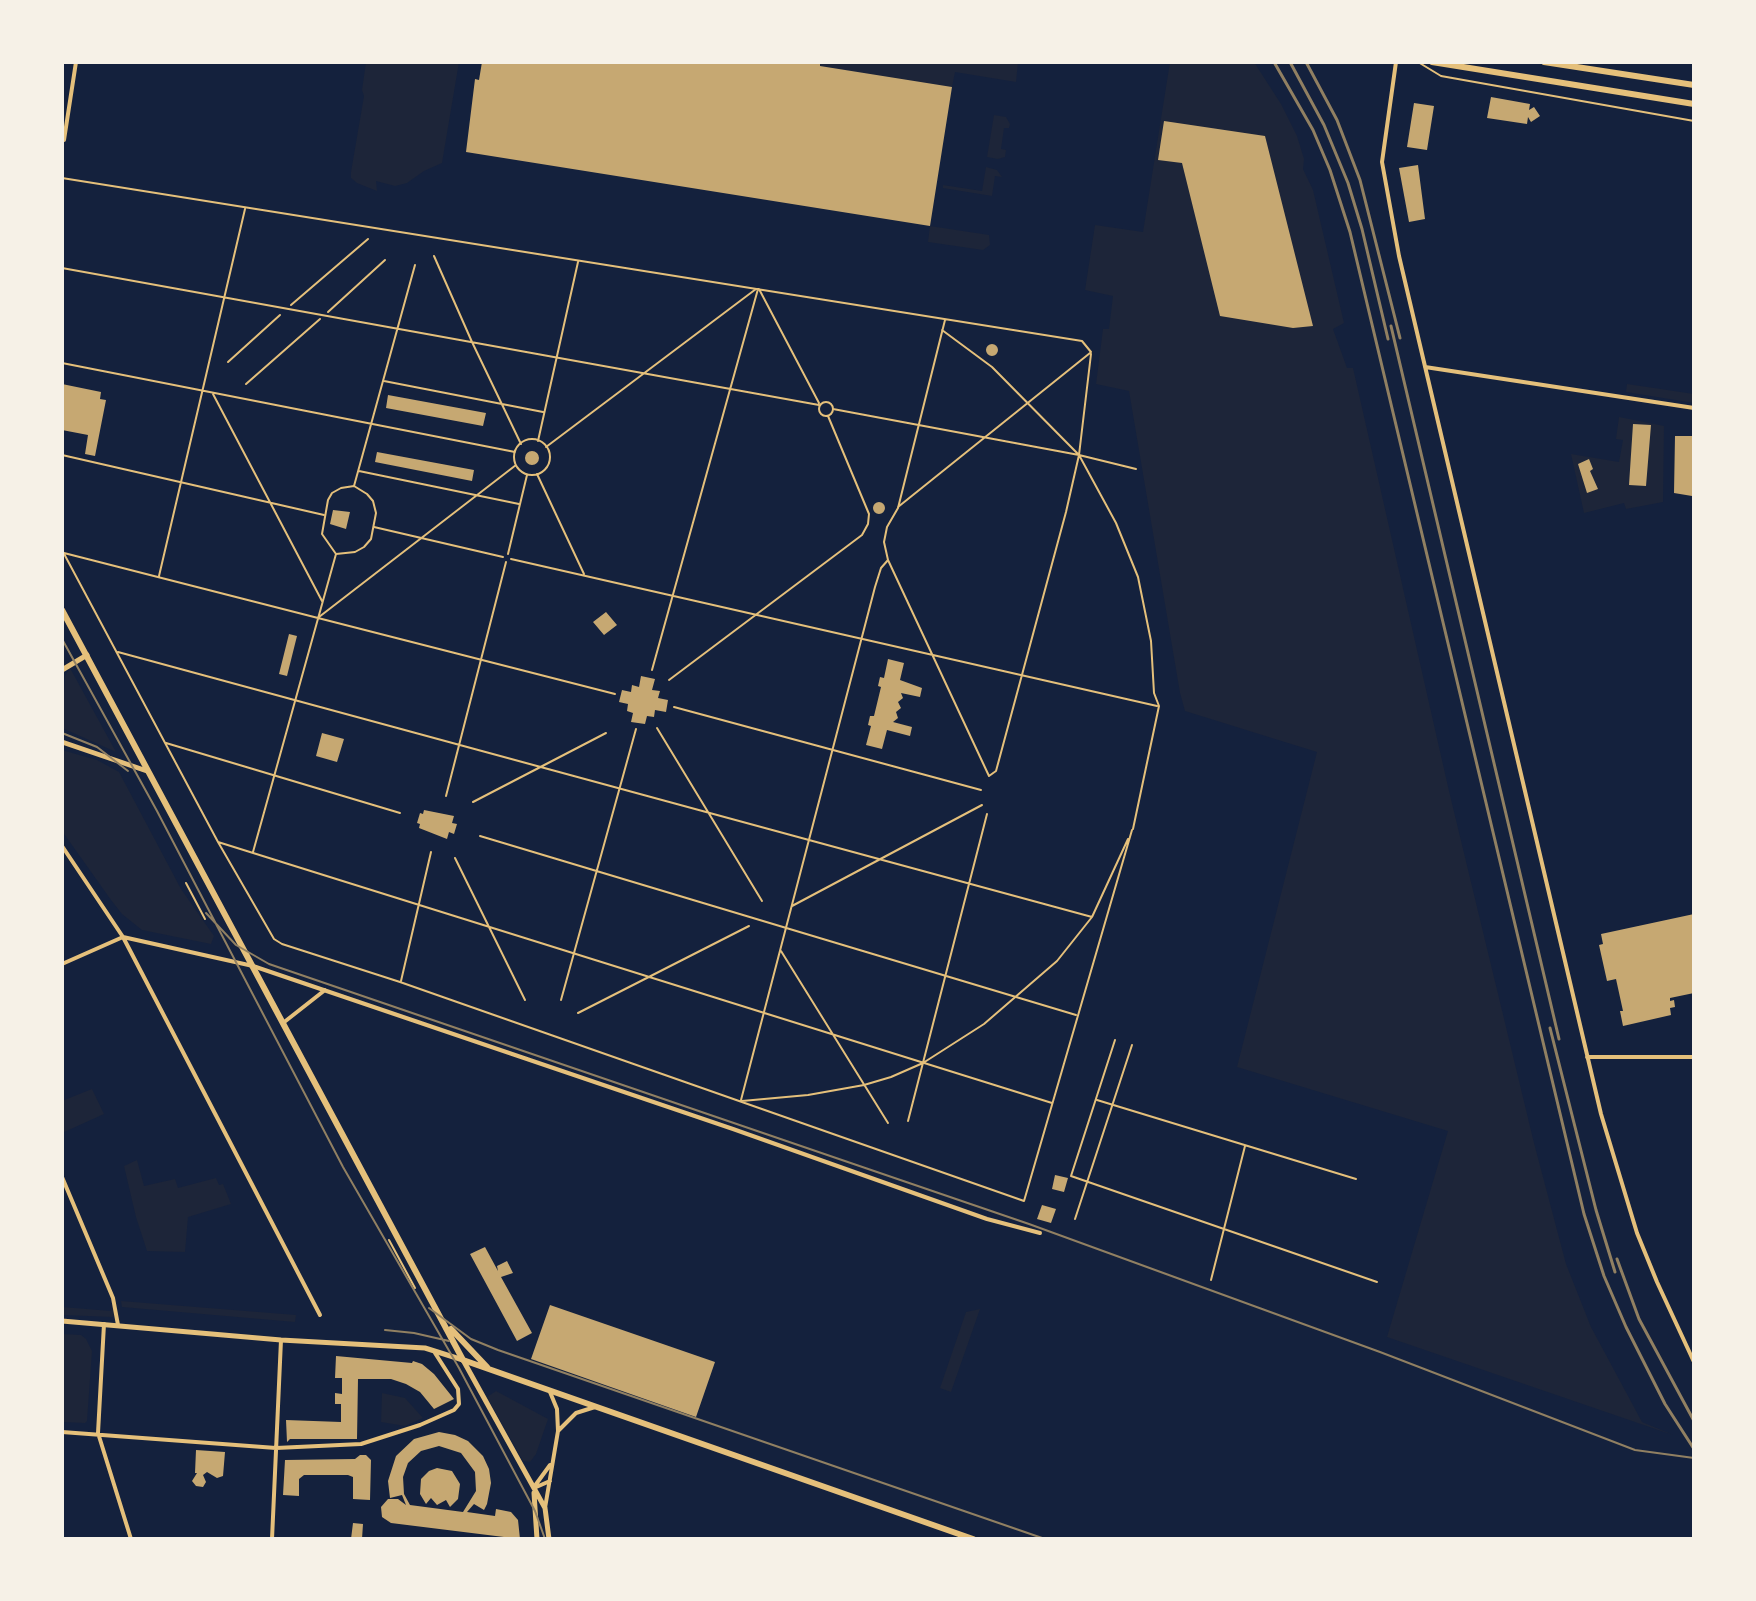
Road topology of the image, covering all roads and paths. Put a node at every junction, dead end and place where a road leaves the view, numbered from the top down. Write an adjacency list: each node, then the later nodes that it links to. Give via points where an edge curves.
1 (76, 62): 9 (street)
2 (1396, 62): 30 (street, via 1383,172)
3 (1418, 62): 8 (lane, via 1441,76)
4 (1432, 62): 7 (main road)
5 (1544, 62): 6 (main road)
6 (1694, 85)
7 (1694, 104)
8 (1694, 121)
9 (64, 140)
10 (62, 178): 11 (lane)
11 (246, 208): 15 (lane); 19 (lane)
12 (368, 239): 20 (path)
13 (434, 256): 25 (lane)
14 (385, 260): 21 (path)
15 (579, 261): 18 (lane); 27 (lane)
16 (415, 265): 23 (lane)
17 (62, 268): 19 (lane)
18 (758, 287): 22 (lane); 31 (lane); 34 (lane); 39 (lane)
19 (225, 297): 20 (lane); 35 (lane)
20 (287, 308): 21 (lane); 28 (path)
21 (325, 315): 23 (lane); 33 (path)
22 (945, 319): 24 (lane); 26 (lane, via 1082,341)
23 (398, 328): 25 (lane); 32 (lane)
24 (942, 330): 37 (lane); 45 (lane)
25 (472, 342): 27 (lane); 38 (lane)
26 (1091, 352): 37 (lane); 52 (lane)
27 (557, 357): 31 (lane); 42 (lane)
28 (228, 362)
29 (62, 363): 35 (lane)
30 (1425, 367): 40 (street); 151 (street)
31 (646, 373): 34 (lane); 49 (lane)
32 (383, 381): 38 (lane); 44 (lane)
33 (246, 384)
34 (731, 389): 39 (lane); 76 (lane)
35 (203, 391): 36 (lane); 58 (lane)
36 (213, 393): 44 (lane); 61 (lane)
37 (1028, 402): 46 (lane); 52 (lane)
38 (502, 404): 42 (lane); 48 (lane)
39 (819, 405): 41 (lane, via 828,401); 43 (lane, via 819,412)
40 (1694, 408)
41 (833, 409): 43 (lane); 45 (lane)
42 (544, 412): 47 (lane)
43 (828, 416): 79 (lane, via 869,514 868,524 862,535)
44 (371, 425): 50 (lane); 55 (lane)
45 (918, 426): 46 (lane); 63 (lane)
46 (984, 439): 52 (lane); 63 (lane)
47 (538, 441): 48 (lane); 49 (lane)
48 (521, 444): 50 (lane)
49 (546, 447): 57 (lane, via 548,465)
50 (515, 452): 53 (lane)
51 (62, 455): 58 (lane)
52 (1079, 455): 54 (lane); 88 (lane); 92 (lane, via 1138,577)
53 (516, 465): 56 (lane); 60 (lane)
54 (1136, 469)
55 (358, 471): 59 (lane); 60 (lane)
56 (527, 474): 57 (lane); 62 (lane)
57 (537, 474): 74 (lane)
58 (182, 482): 61 (lane); 75 (lane)
59 (354, 486): 64 (path, via 332,493); 65 (path, via 373,501)
60 (476, 495): 62 (lane); 66 (lane)
61 (272, 503): 64 (lane); 77 (lane)
62 (519, 504): 69 (lane)
63 (898, 508): 72 (lane, via 884,542)
64 (324, 515): 68 (path, via 322,534)
65 (374, 527): 66 (lane); 68 (path, via 364,547)
66 (421, 538): 70 (lane); 80 (lane)
67 (63, 552): 75 (lane); 82 (lane)
68 (336, 554): 77 (lane)
69 (508, 554)
70 (503, 557)
71 (511, 559): 74 (lane)
72 (888, 560): 81 (lane); 83 (lane)
73 (506, 562): 85 (lane)
74 (585, 576): 76 (lane)
75 (159, 577): 80 (lane)
76 (673, 596): 79 (lane); 87 (lane)
77 (322, 601): 80 (lane)
78 (62, 610): 84 (main road)
79 (756, 615): 81 (lane); 89 (lane)
80 (318, 618): 85 (lane); 91 (lane)
81 (861, 638): 83 (lane); 100 (lane)
82 (117, 652): 91 (lane); 98 (lane)
83 (931, 654): 88 (lane); 88 (lane, via 989,776 996,771)
84 (87, 655): 86 (street); 102 (main road)
85 (481, 660): 90 (lane); 99 (lane)
86 (62, 670)
87 (652, 670)
88 (1023, 675): 92 (lane)
89 (669, 680)
90 (615, 694)
91 (295, 700): 99 (lane); 103 (lane)
92 (1159, 706): 112 (lane)
93 (674, 707): 100 (lane)
94 (657, 728): 110 (lane)
95 (636, 729): 104 (lane)
96 (606, 733): 101 (lane)
97 (62, 742): 102 (street)
98 (165, 742): 103 (lane); 115 (lane)
99 (460, 745): 101 (lane); 106 (lane)
100 (833, 750): 105 (lane); 114 (lane)
101 (539, 766): 104 (lane); 107 (lane)
102 (147, 771): 136 (main road)
103 (274, 774): 109 (lane); 118 (lane)
104 (619, 788): 110 (lane); 121 (lane)
105 (981, 790)
106 (446, 796)
107 (473, 802)
108 (982, 805): 120 (lane)
109 (400, 813)
110 (708, 813): 114 (lane); 124 (lane)
111 (987, 814): 123 (lane)
112 (1132, 830): 127 (lane); 146 (lane)
113 (480, 836): 121 (lane)
114 (809, 840): 120 (lane); 126 (lane)
115 (218, 842): 118 (lane); 139 (lane, via 274,939)
116 (62, 846): 132 (street)
117 (431, 852): 125 (lane)
118 (252, 853): 125 (lane)
119 (455, 858): 130 (lane)
120 (880, 859): 123 (lane); 126 (lane)
121 (597, 870): 131 (lane); 134 (lane)
122 (186, 883): 128 (path)
123 (969, 884): 127 (lane); 137 (lane)
124 (762, 901)
125 (418, 905): 130 (lane); 139 (lane)
126 (792, 906): 131 (lane)
127 (1092, 917): 141 (lane, via 1057,961)
128 (205, 919)
129 (749, 926): 138 (lane)
130 (489, 927): 134 (lane); 142 (lane)
131 (786, 927): 133 (lane); 137 (lane)
132 (123, 937): 135 (street); 136 (street); 173 (street)
133 (780, 950): 145 (lane); 148 (lane)
134 (574, 954): 138 (lane); 143 (lane)
135 (62, 964)
136 (253, 966): 140 (street); 147 (main road)
137 (945, 975): 141 (lane); 153 (lane)
138 (650, 978): 144 (lane); 145 (lane)
139 (400, 982): 156 (lane)
140 (326, 989): 147 (street); 167 (street)
141 (1017, 997): 146 (lane); 153 (lane)
142 (525, 1000)
143 (561, 1000)
144 (578, 1013)
145 (764, 1013): 148 (lane); 156 (lane)
146 (1077, 1015): 157 (lane)
147 (283, 1023): 172 (main road)
148 (830, 1034): 153 (lane); 154 (lane)
149 (1115, 1040): 155 (path)
150 (1132, 1045): 158 (path)
151 (1587, 1057): 152 (street); 180 (street, via 1637,1233)
152 (1694, 1057)
153 (923, 1063): 154 (lane); 157 (lane); 159 (lane)
154 (864, 1085): 156 (lane); 160 (lane)
155 (1096, 1099): 158 (path); 164 (path, via 1071,1176)
156 (741, 1101): 157 (lane, via 1024,1201)
157 (1053, 1104)
158 (1113, 1105): 161 (path); 164 (path)
159 (908, 1121)
160 (888, 1123)
161 (1245, 1145): 163 (path); 166 (path)
162 (62, 1177): 176 (street, via 113,1298)
163 (1356, 1179)
164 (1087, 1182): 165 (path); 166 (path)
165 (1075, 1219)
166 (1225, 1229): 169 (path); 170 (path)
167 (1040, 1233)
168 (389, 1240): 171 (path)
169 (1211, 1280)
170 (1377, 1282)
171 (416, 1290)
172 (439, 1313): 179 (main road); 181 (main road)
173 (320, 1315)
174 (62, 1321): 175 (street)
175 (104, 1324): 176 (street); 186 (street)
176 (118, 1325): 177 (street)
177 (281, 1340): 178 (street); 187 (street)
178 (433, 1350): 179 (street); 187 (street, via 458,1389 454,1410 361,1444)
179 (463, 1360): 181 (main road); 190 (street)
180 (1694, 1362)
181 (491, 1370): 182 (main road)
182 (550, 1390): 183 (main road); 184 (street)
183 (596, 1406): 184 (street, via 576,1413); 196 (main road)
184 (558, 1431): 188 (street)
185 (62, 1432): 186 (street)
186 (98, 1433): 187 (street); 192 (street)
187 (276, 1448): 193 (street)
188 (552, 1463): 189 (street); 190 (street)
189 (550, 1481): 190 (street); 191 (street)
190 (533, 1488): 191 (street); 194 (street)
191 (545, 1508): 195 (street)
192 (131, 1539)
193 (272, 1539)
194 (537, 1539)
195 (549, 1539)
196 (973, 1539)

